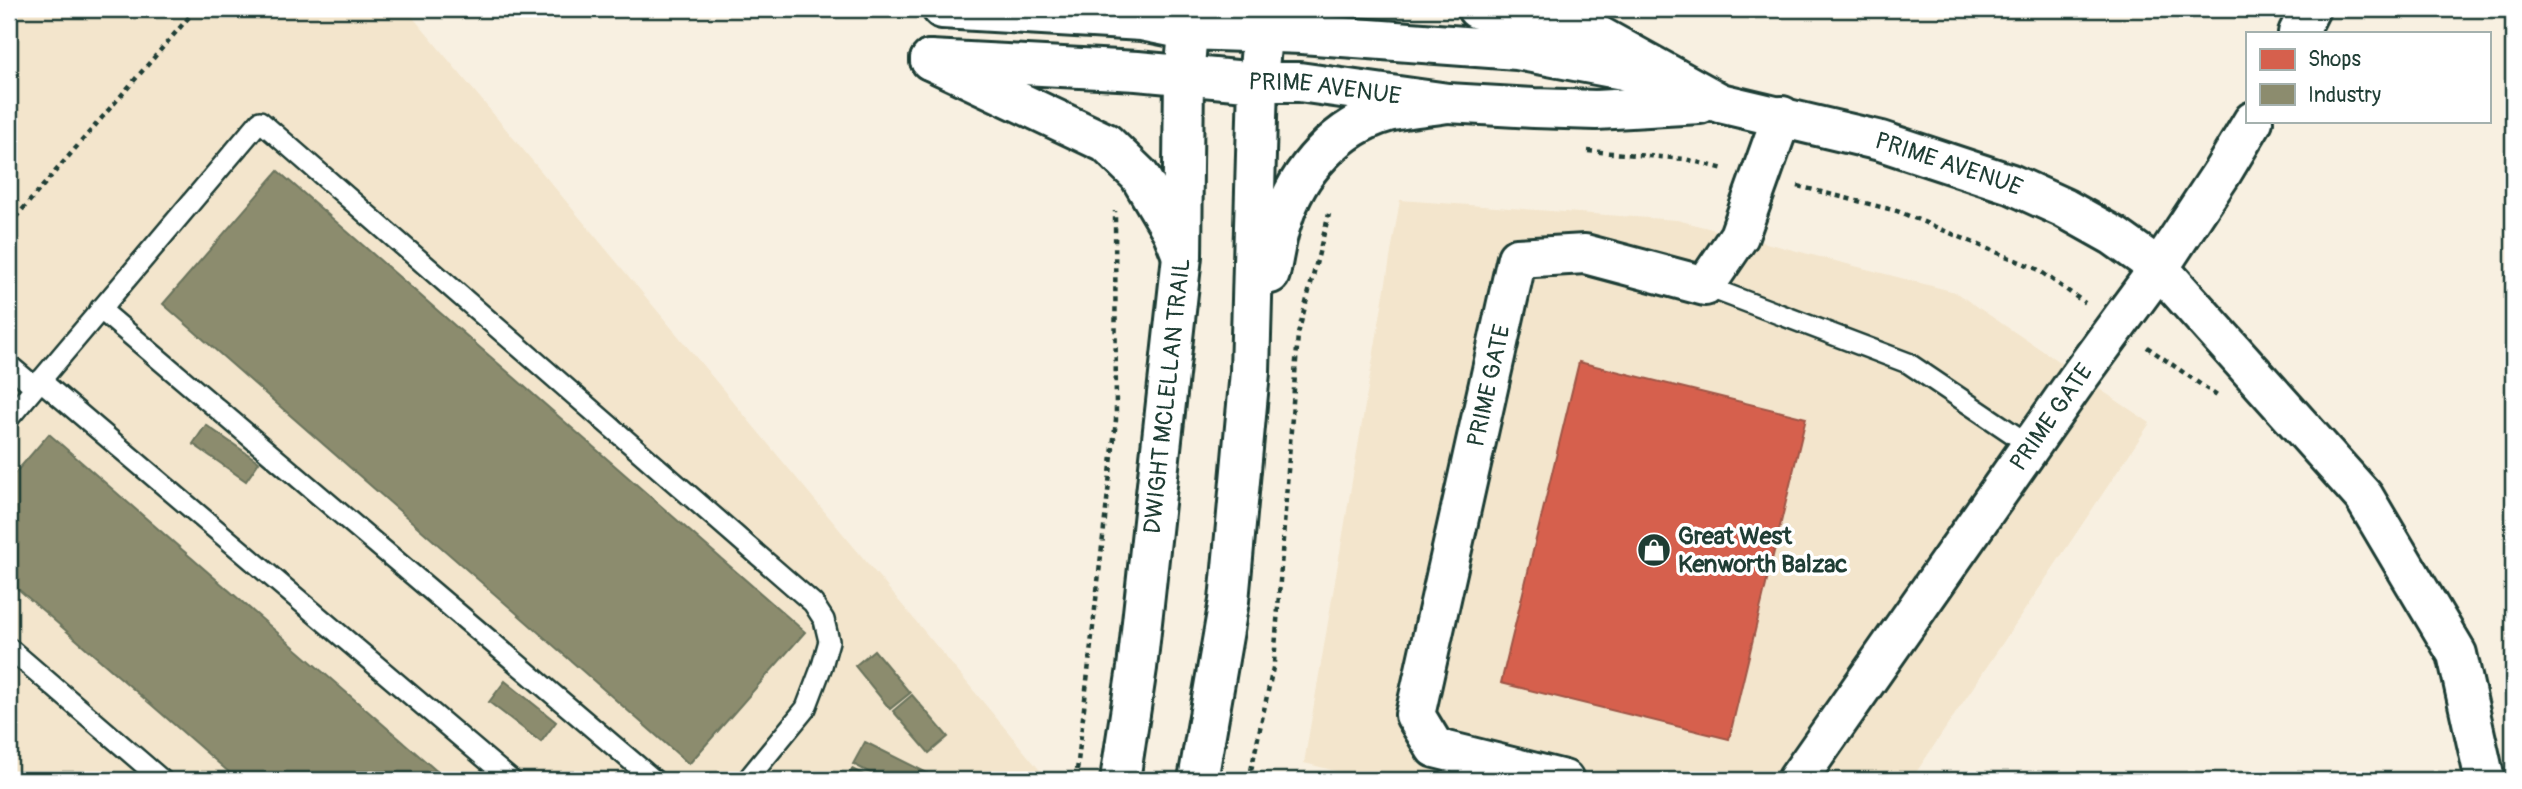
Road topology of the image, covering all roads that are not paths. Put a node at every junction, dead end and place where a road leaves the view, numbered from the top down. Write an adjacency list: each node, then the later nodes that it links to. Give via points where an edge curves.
1 (942, 9): 4 (street, PRIME AVENUE, via 1142,21)
2 (1477, 9): 10 (street, via 1597,35)
3 (2310, 9): 6 (street)
4 (1188, 19): 5 (street, PRIME AVENUE); 7 (street, DWIGHT MCLELLAN TRAIL)
5 (1262, 21): 8 (street); 10 (street, PRIME AVENUE, via 1517,50 1622,71)
6 (2298, 32)
7 (1184, 77): 8 (street, PRIME AVENUE); 13 (street, DWIGHT MCLELLAN TRAIL); 13 (street, PRIME AVENUE, via 930,60 1106,143 1139,175)
8 (1258, 82): 9 (street, PRIME AVENUE, via 1299,82); 18 (street)
9 (1448, 103): 10 (street, PRIME AVENUE, via 1597,110); 18 (street, via 1365,121 1338,138 1307,171 1282,220)
10 (1720, 103): 11 (street, PRIME AVENUE)
11 (1782, 116): 14 (street, PRIME AVENUE, via 1881,141 2011,184 2114,236); 15 (street, via 1739,236)
12 (2252, 122): 14 (street, PRIME GATE)
13 (1182, 256): 27 (street, DWIGHT MCLELLAN TRAIL, via 1138,668)
14 (2159, 268): 21 (street, PRIME GATE); 31 (street, PRIME AVENUE, via 2364,497 2457,654)
15 (1705, 286): 21 (lane, via 1908,363); 29 (street, PRIME GATE, via 1585,254 1517,258 1415,715 1435,748)
16 (100, 310): 19 (lane); 25 (lane); 26 (lane, via 260,121 813,603 824,620 829,641 806,709)
17 (9, 365): 19 (lane)
18 (1250, 372): 28 (street, via 1229,601)
19 (38, 384): 20 (lane); 24 (lane)
20 (9, 418)
21 (2031, 446): 30 (street, PRIME GATE)
22 (9, 648): 23 (lane)
23 (162, 780)
24 (511, 780)
25 (654, 780)
26 (747, 780)
27 (1120, 780)
28 (1198, 780)
29 (1564, 780)
30 (1797, 780)
31 (2485, 780)

